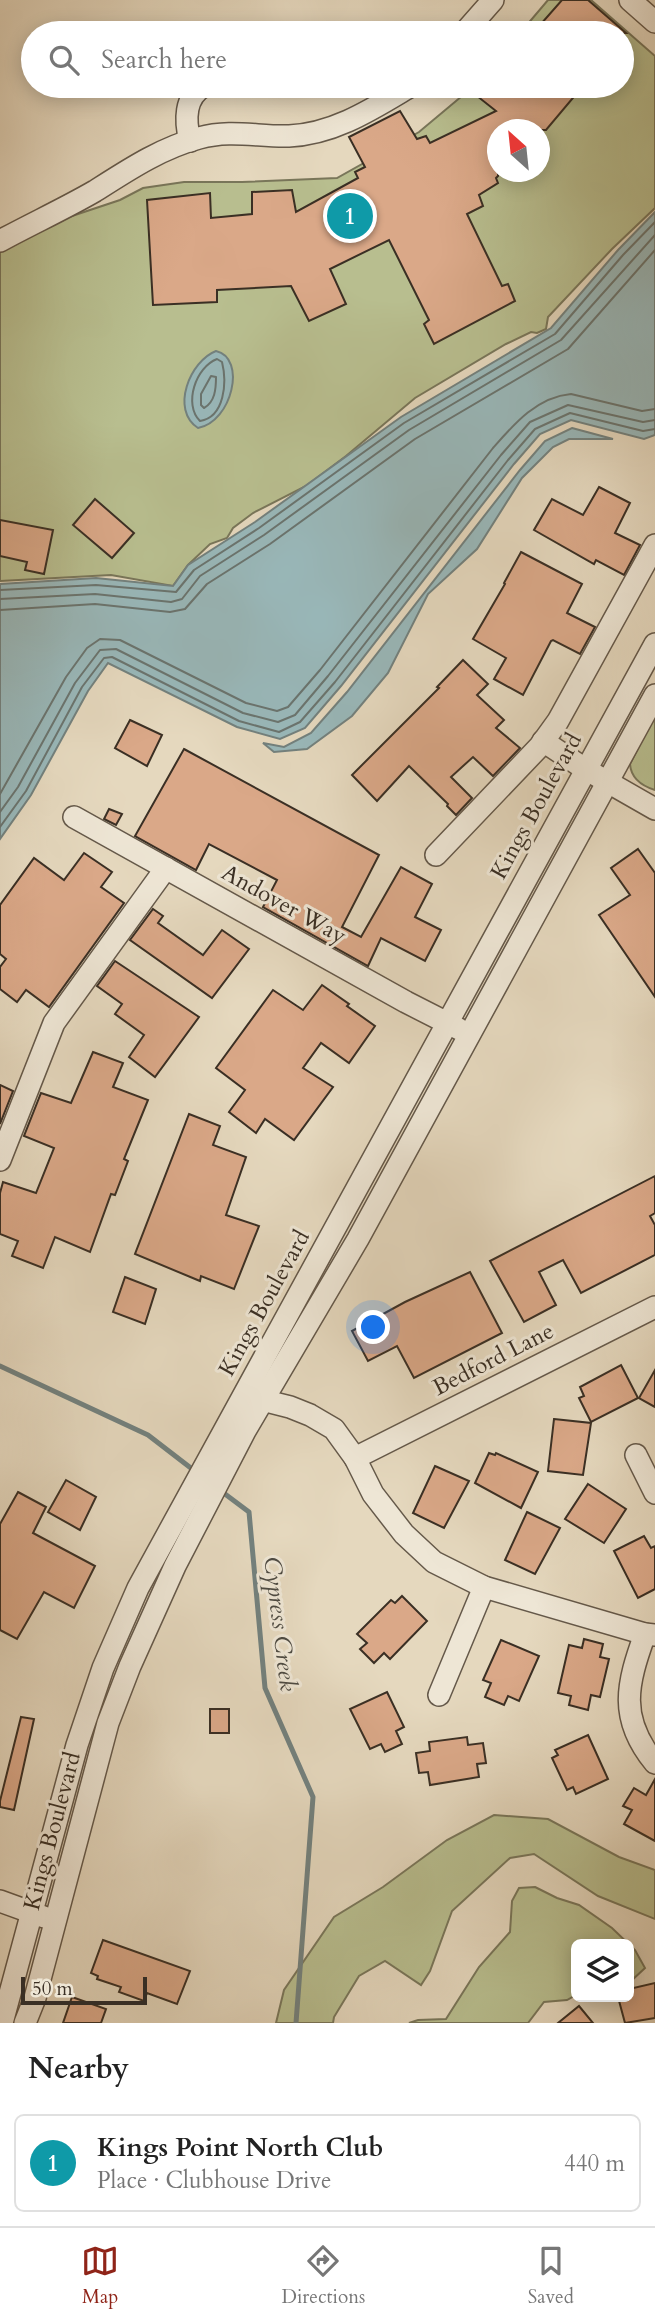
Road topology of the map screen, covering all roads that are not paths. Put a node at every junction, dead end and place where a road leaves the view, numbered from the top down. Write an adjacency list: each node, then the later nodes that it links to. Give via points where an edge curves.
1 (493, 0): 3 (street)
2 (630, 0): 4 (street)
3 (475, 21)
4 (655, 22)
5 (191, 98): 7 (street, via 186,128)
6 (391, 98): 7 (street, via 322,131 289,136 231,132)
7 (190, 141): 8 (street, via 153,155)
8 (0, 241)
9 (655, 545): 12 (street)
10 (655, 644): 13 (street, Kings Boulevard)
11 (655, 695): 14 (street, Kings Boulevard)
12 (543, 741): 13 (street); 17 (street)
13 (585, 769): 14 (street); 19 (street, Kings Boulevard)
14 (607, 781): 15 (street); 20 (street, Kings Boulevard)
15 (655, 808)
16 (75, 817): 18 (street, Andover Way)
17 (436, 855)
18 (166, 869): 19 (street, Andover Way); 21 (street, via 54,1023)
19 (447, 1024): 20 (street, Andover Way); 23 (street, Kings Boulevard)
20 (470, 1035): 24 (street, Kings Boulevard)
21 (0, 1160)
22 (655, 1307): 27 (street, Bedford Lane)
23 (243, 1395): 24 (street); 25 (street, Kings Boulevard)
24 (264, 1401): 25 (street, Kings Boulevard); 27 (street, via 310,1415 334,1429)
25 (236, 1427): 29 (street, Kings Boulevard)
26 (636, 1455): 28 (street)
27 (355, 1458): 30 (street, via 373,1494 404,1534 434,1563)
28 (655, 1493)
29 (195, 1502): 35 (street, Kings Boulevard, via 138,1588 103,1668 77,1745); 36 (street, Kings Boulevard, via 108,1723)
30 (484, 1587): 31 (street); 32 (street)
31 (650, 1634): 33 (street, via 632,1671 628,1712 639,1744)
32 (439, 1695)
33 (655, 1763)
34 (0, 1901): 35 (street)
35 (32, 1913): 36 (street); 37 (street, Kings Boulevard)
36 (56, 1920): 38 (street, Kings Boulevard)
37 (2, 2023)
38 (25, 2023)

